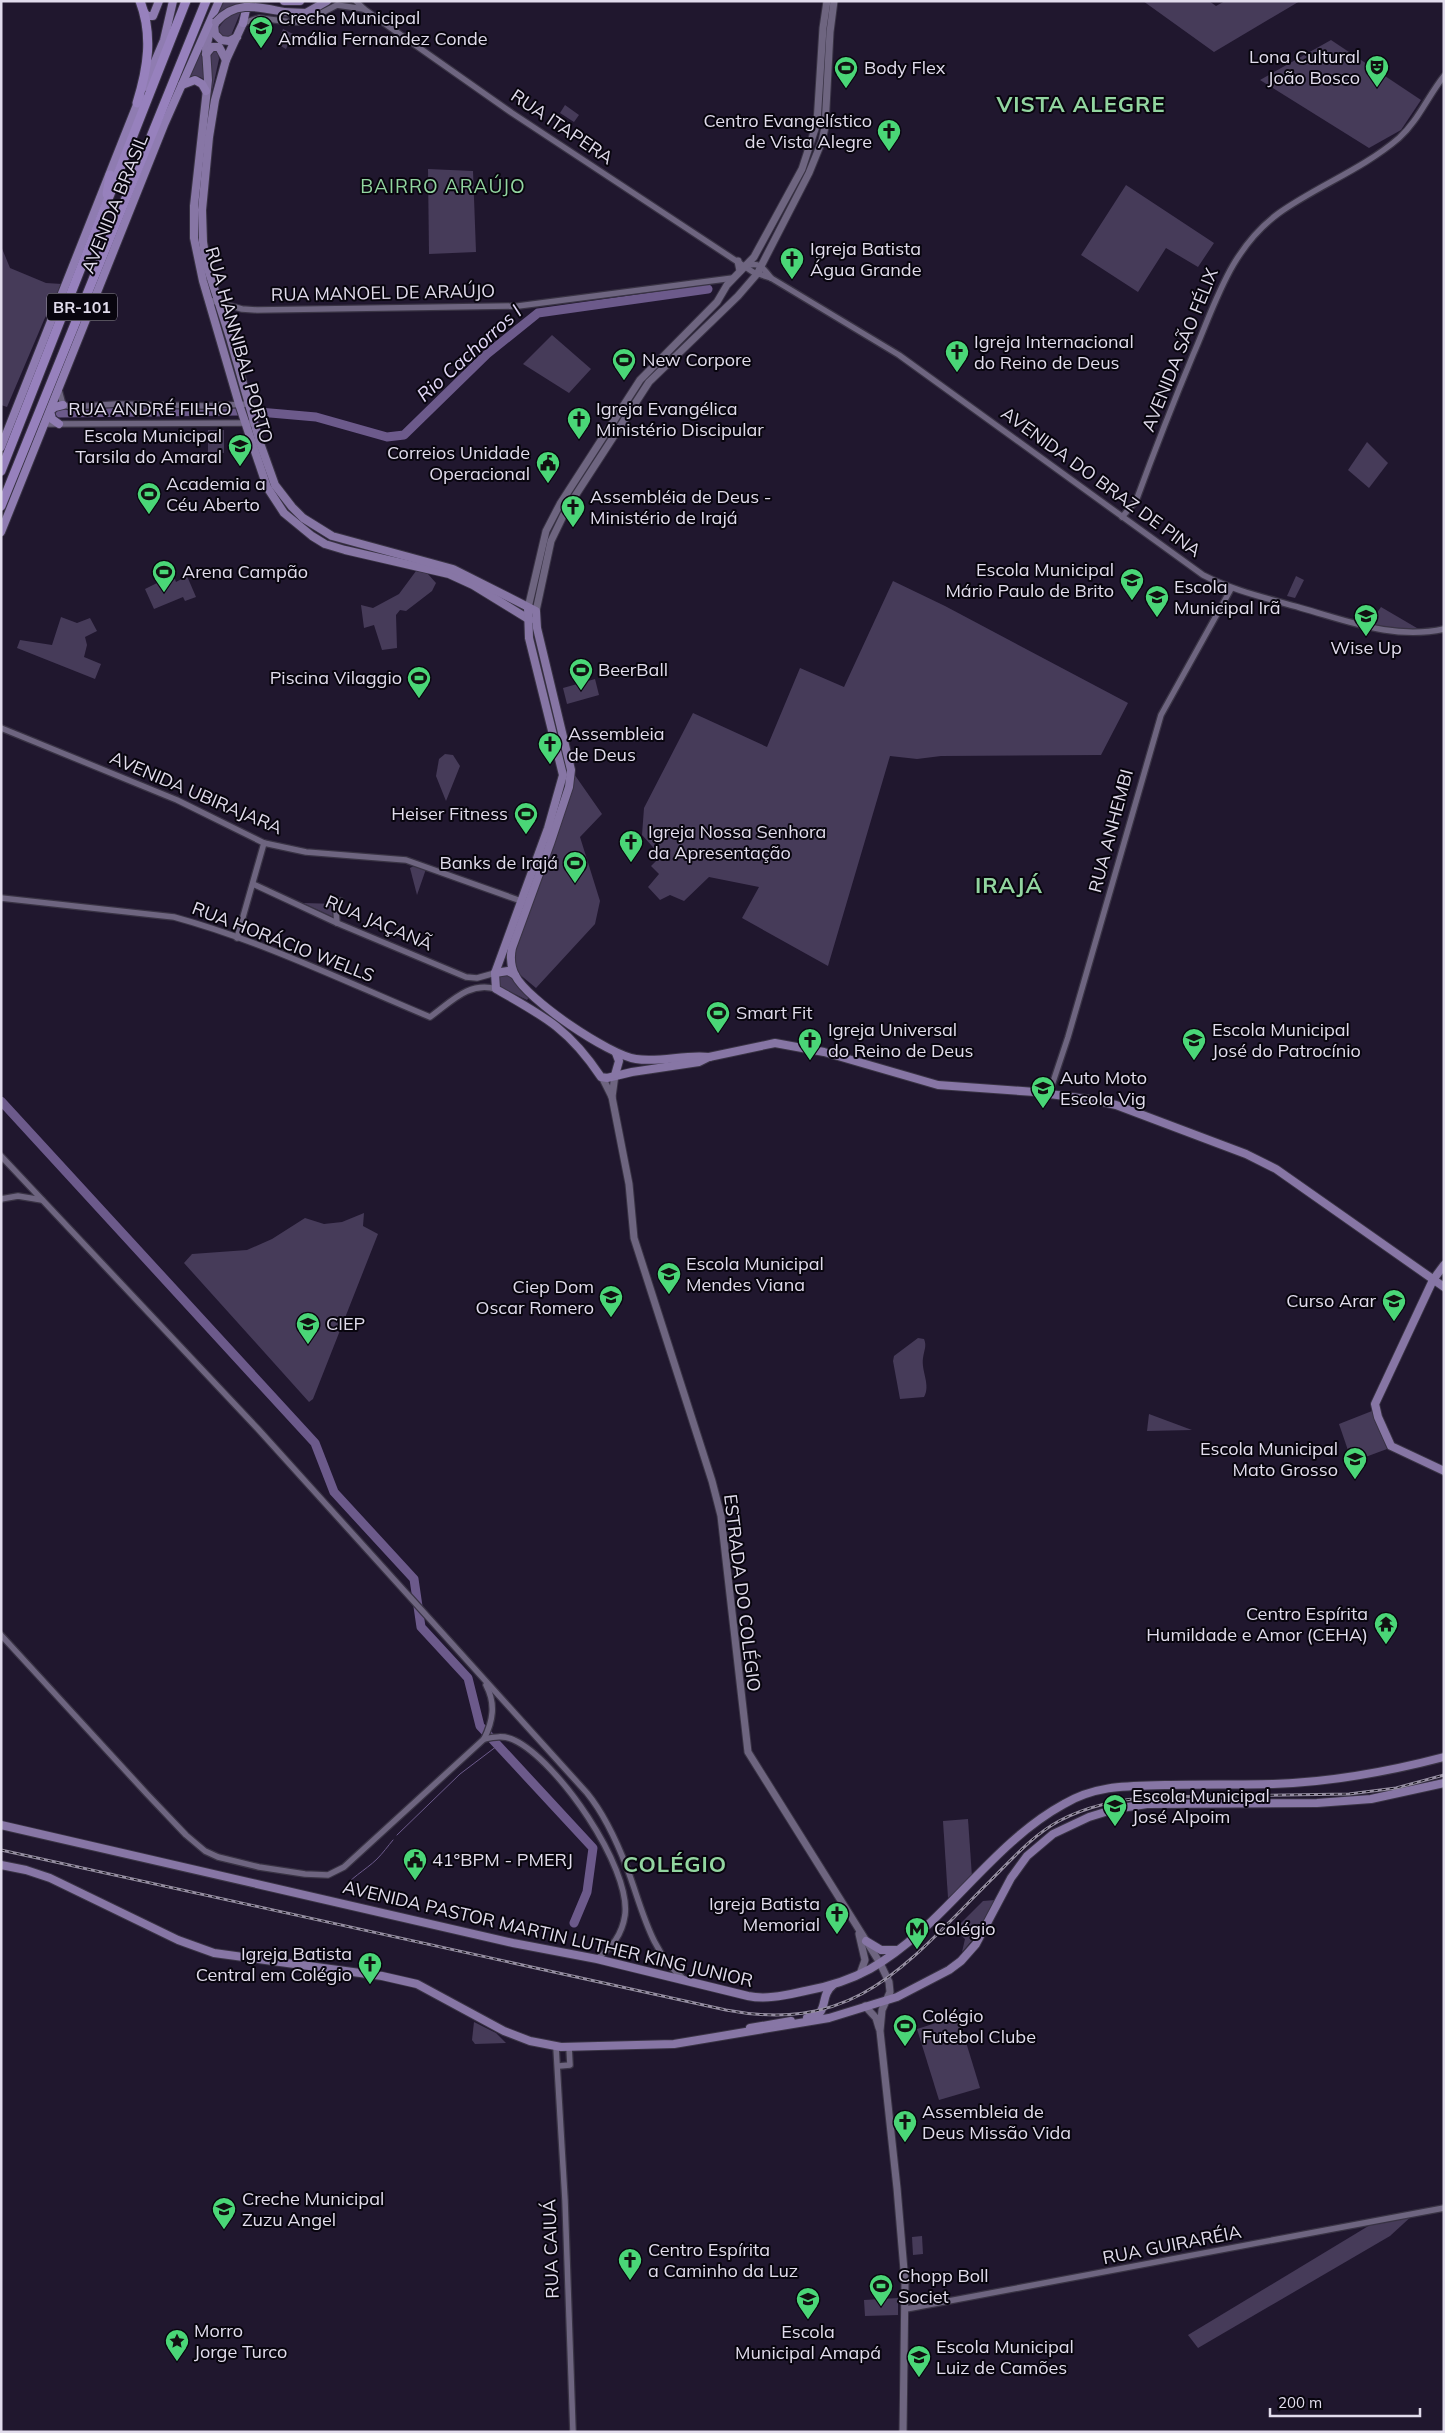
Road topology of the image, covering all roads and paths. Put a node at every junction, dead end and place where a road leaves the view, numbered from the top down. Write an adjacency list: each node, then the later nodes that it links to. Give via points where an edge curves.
1 (140, 1): 15 (highway)
2 (159, 1): 15 (highway, via 153,16)
3 (173, 1): 24 (highway, AVENIDA BRASIL / BR-101, via 164,40)
4 (186, 1): 30 (highway, AVENIDA BRASIL / BR-101)
5 (206, 1): 25 (highway, AVENIDA BRASIL / BR-101)
6 (219, 1): 22 (highway, AVENIDA BRASIL / BR-101)
7 (248, 1): 17 (highway)
8 (284, 1): 9 (highway)
9 (300, 1)
10 (327, 1): 16 (main road, bridge, via 306,13 241,7 227,12)
11 (356, 1): 14 (street, RUA ITAPERA)
12 (827, 1): 33 (main road, via 817,123 812,144 798,177 757,252)
13 (834, 1): 32 (main road, via 822,141 809,174)
14 (364, 9): 17 (street, RUA ITAPERA, via 337,5 304,22 258,18); 31 (street, RUA ITAPERA, via 512,113)
15 (144, 12): 24 (highway, via 148,45 145,74)
16 (215, 23): 18 (main road, via 216,34 221,40); 19 (main road, RUA HANNIBAL PORTO, via 207,41)
17 (243, 23): 18 (main road, RUA HANNIBAL PORTO)
18 (237, 37): 20 (main road, RUA HANNIBAL PORTO)
19 (206, 56): 20 (main road, via 216,46 222,49); 23 (main road, RUA HANNIBAL PORTO)
20 (226, 60): 27 (main road, RUA HANNIBAL PORTO)
21 (1444, 76): 58 (street, AVENIDA SÃO FÉLIX, via 1398,139 1292,204 1274,217 1239,253 1218,290 1136,501)
22 (182, 85): 23 (highway, via 195,80); 28 (highway, AVENIDA BRASIL / BR-101)
23 (206, 91): 26 (main road, RUA HANNIBAL PORTO)
24 (137, 102): 29 (highway, AVENIDA BRASIL / BR-101)
25 (164, 108): 28 (highway); 57 (highway, AVENIDA BRASIL / BR-101)
26 (203, 115): 27 (main road, via 211,118); 40 (main road, RUA HANNIBAL PORTO, via 193,226)
27 (209, 137): 41 (main road, RUA HANNIBAL PORTO, via 202,210 203,242 206,266)
28 (158, 139): 44 (highway, AVENIDA BRASIL / BR-101)
29 (110, 175): 30 (highway); 54 (highway, AVENIDA BRASIL / BR-101)
30 (105, 210): 53 (highway, AVENIDA BRASIL / BR-101)
31 (738, 261): 33 (main road)
32 (761, 266): 33 (street, via 754,263); 34 (main road); 36 (street, AVENIDA DO BRAZ DE PINA)
33 (742, 269): 34 (street, AVENIDA DO BRAZ DE PINA); 35 (main road)
34 (757, 274): 36 (street, AVENIDA DO BRAZ DE PINA); 39 (main road)
35 (733, 278): 37 (street, RUA MANOEL DE ARAÚJO); 38 (main road)
36 (771, 278): 58 (street, AVENIDA DO BRAZ DE PINA, via 899,355)
37 (715, 282): 38 (street); 41 (street, RUA MANOEL DE ARAÚJO, via 518,306 258,310)
38 (724, 290): 39 (main road); 43 (main road, via 718,302)
39 (738, 296): 43 (main road)
40 (209, 300): 41 (street, RUA MANOEL DE ARAÚJO); 42 (main road, RUA HANNIBAL PORTO)
41 (220, 305): 42 (street); 46 (main road, RUA HANNIBAL PORTO)
42 (212, 310): 45 (main road, RUA HANNIBAL PORTO)
43 (664, 360): 61 (main road, via 557,526); 61 (main road, via 634,388 550,521)
44 (59, 390): 47 (street, RUA ANDRÉ FILHO); 48 (highway, AVENIDA BRASIL / BR-101)
45 (239, 404): 46 (street, RUA ANDRÉ FILHO); 47 (street, RUA ANDRÉ FILHO); 52 (main road, RUA HANNIBAL PORTO)
46 (249, 404): 49 (main road, RUA HANNIBAL PORTO)
47 (62, 405): 48 (highway)
48 (50, 411): 50 (highway, AVENIDA BRASIL / BR-101); 51 (highway)
49 (255, 423): 52 (street, RUA ANDRÉ FILHO); 61 (main road, RUA HANNIBAL PORTO, via 275,485 292,508 318,529 348,541 453,569)
50 (45, 424): 51 (street, RUA ANDRÉ FILHO); 59 (highway, AVENIDA BRASIL / BR-101)
51 (59, 424): 52 (street, RUA ANDRÉ FILHO)
52 (245, 424): 62 (main road, RUA HANNIBAL PORTO, via 262,476 274,500 284,513 312,536 345,550 449,574)
53 (13, 442): 55 (highway); 56 (highway, AVENIDA BRASIL / BR-101)
54 (1, 446)
55 (1, 466)
56 (1, 471)
57 (1, 506)
58 (1122, 517): 60 (street, AVENIDA DO BRAZ DE PINA, via 1203,575)
59 (1, 532)
60 (1231, 589): 64 (street, AVENIDA DO BRAZ DE PINA, via 1365,627 1409,634); 86 (street, RUA ANHEMBI, via 1162,715)
61 (528, 606): 62 (main road); 63 (main road)
62 (527, 619): 63 (main road, RUA HANNIBAL PORTO); 70 (main road, via 563,775)
63 (536, 622): 70 (main road, via 571,770 569,787)
64 (1444, 629)
65 (1, 728): 66 (street, AVENIDA UBIRAJARA, via 177,800)
66 (264, 843): 67 (street); 70 (street, AVENIDA UBIRAJARA, via 306,852 406,860)
67 (253, 884): 71 (street, RUA JAÇANÃ); 72 (street)
68 (1, 898): 72 (street, RUA HORÁCIO WELLS, via 174,917)
69 (341, 901): 71 (street, via 336,911)
70 (525, 902): 73 (main road); 74 (main road, via 512,948)
71 (337, 923): 75 (street, RUA JAÇANÃ)
72 (238, 938): 79 (street, RUA HORÁCIO WELLS, via 430,1017)
73 (495, 973): 74 (main road, via 508,971); 76 (street, RUA JAÇANÃ); 78 (main road)
74 (515, 975): 80 (main road, via 545,1007)
75 (466, 977): 76 (street, RUA JAÇANÃ); 79 (street)
76 (475, 978): 77 (street)
77 (476, 987): 78 (street); 79 (street)
78 (496, 989): 85 (main road, via 527,1005 564,1031)
79 (465, 992)
80 (616, 1052): 82 (main road, via 628,1058 645,1060); 84 (main road, via 619,1061)
81 (709, 1056): 82 (main road); 83 (main road, via 699,1062); 86 (main road, via 782,1044 824,1052 938,1085)
82 (683, 1057): 83 (main road, via 682,1061)
83 (671, 1066): 84 (main road)
84 (615, 1075): 85 (main road); 87 (main road, ESTRADA DO COLÉGIO)
85 (603, 1079): 87 (main road, ESTRADA DO COLÉGIO)
86 (1049, 1094): 92 (main road, via 1116,1105 1265,1163)
87 (612, 1096): 108 (main road, ESTRADA DO COLÉGIO, via 629,1184 634,1238 721,1516 748,1752)
88 (1, 1156): 90 (street)
89 (1, 1199): 90 (street, via 18,1196)
90 (44, 1201): 98 (street, via 258,1429)
91 (1444, 1265): 93 (main road)
92 (1422, 1273): 93 (main road); 95 (main road, via 1432,1281)
93 (1433, 1280): 94 (main road); 95 (main road)
94 (1444, 1288): 95 (main road)
95 (1426, 1295): 96 (main road, via 1375,1404 1391,1446)
96 (1444, 1471)
97 (1, 1635): 99 (street, via 191,1839 218,1857 259,1866 317,1876 337,1872)
98 (480, 1674): 99 (street, via 492,1699); 102 (street)
99 (488, 1737): 103 (street, via 508,1738 521,1744)
100 (1444, 1757): 110 (main road, AVENIDA PASTOR MARTIN LUTHER KING JUNIOR, via 1390,1771 1334,1780 1274,1784 1124,1785 1095,1790 1063,1804 1028,1828)
101 (1444, 1782): 117 (main road, via 1388,1796 1348,1801 1147,1804 1115,1809 1078,1822 1053,1834 1022,1861 976,1944 961,1961 913,1989)
102 (587, 1793): 103 (street); 104 (street)
103 (577, 1802): 105 (street)
104 (602, 1815): 105 (street); 114 (street, via 627,1866 658,1950)
105 (592, 1822): 111 (street, via 621,1879 625,1902 624,1923 619,1935)
106 (1, 1825): 111 (main road, AVENIDA PASTOR MARTIN LUTHER KING JUNIOR, via 513,1943)
107 (1, 1865): 123 (main road, via 44,1876 178,1940 214,1953 401,1979 433,1991 504,2031)
108 (856, 1927): 109 (main road, ESTRADA DO COLÉGIO); 113 (main road, ESTRADA DO COLÉGIO, via 864,1954)
109 (866, 1941): 110 (main road, via 881,1950); 112 (main road, ESTRADA DO COLÉGIO)
110 (898, 1950): 112 (main road, AVENIDA PASTOR MARTIN LUTHER KING JUNIOR)
111 (597, 1959): 114 (main road, AVENIDA PASTOR MARTIN LUTHER KING JUNIOR)
112 (880, 1962): 113 (main road, AVENIDA PASTOR MARTIN LUTHER KING JUNIOR); 117 (main road, ESTRADA DO COLÉGIO, via 889,1982 890,1992)
113 (860, 1974): 115 (main road, AVENIDA PASTOR MARTIN LUTHER KING JUNIOR)
114 (686, 1981): 116 (main road, AVENIDA PASTOR MARTIN LUTHER KING JUNIOR, via 755,1998)
115 (836, 1984): 116 (main road, AVENIDA PASTOR MARTIN LUTHER KING JUNIOR); 118 (main road, via 828,1990)
116 (793, 1994): 118 (main road, via 816,1992)
117 (886, 2000): 119 (main road); 121 (main road, ESTRADA DO COLÉGIO)
118 (824, 2004): 120 (main road, via 834,2012); 122 (main road, via 822,2011 811,2018 762,2025)
119 (865, 2006): 120 (main road); 121 (main road, via 876,2018)
120 (844, 2013): 122 (main road)
121 (880, 2031): 127 (main road, via 899,2207)
122 (737, 2033): 124 (main road, via 674,2044)
123 (556, 2047): 124 (main road); 125 (street, RUA CAIUÁ)
124 (569, 2047): 125 (street, via 570,2065)
125 (559, 2066): 128 (street, RUA CAIUÁ)
126 (1444, 2208): 127 (street, RUA GUIRARÉIA)
127 (906, 2309): 129 (main road)
128 (573, 2432)
129 (903, 2432)

